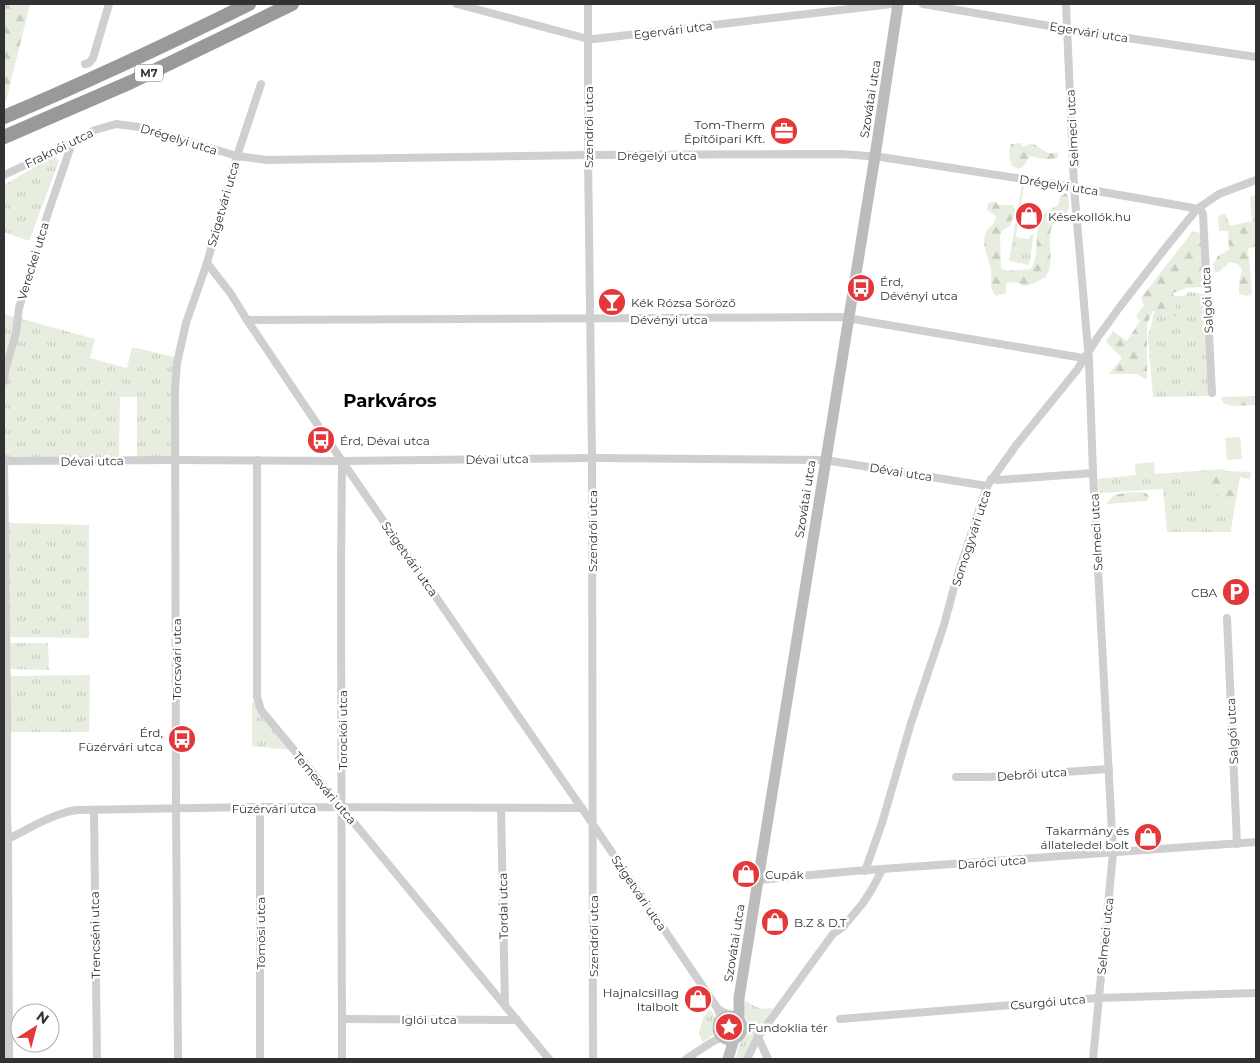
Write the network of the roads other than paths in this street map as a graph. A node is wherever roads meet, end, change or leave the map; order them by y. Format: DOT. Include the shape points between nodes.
graph roads {
  1 [pos="109,4"];
  2 [pos="249,4"];
  3 [pos="292,4"];
  4 [pos="457,4"];
  5 [pos="588,4"];
  6 [pos="892,4"];
  7 [pos="898,4"];
  8 [pos="923,4"];
  9 [pos="1066,4"];
  10 [pos="1067,29"];
  11 [pos="588,39"];
  12 [pos="1256,57"];
  13 [pos="85,64"];
  14 [pos="261,84"];
  15 [pos="4,117"];
  16 [pos="116,124"];
  17 [pos="4,137"];
  18 [pos="72,143"];
  19 [pos="588,155"];
  20 [pos="237,156"];
  21 [pos="875,156"];
  22 [pos="4,175"];
  23 [pos="1256,180"];
  24 [pos="1074,187"];
  25 [pos="1198,209"];
  26 [pos="206,263"];
  27 [pos="590,316"];
  28 [pos="848,318"];
  29 [pos="247,320"];
  30 [pos="1087,357"];
  31 [pos="4,381"];
  32 [pos="1212,393"];
  33 [pos="592,458"];
  34 [pos="176,460"];
  35 [pos="257,460"];
  36 [pos="826,460"];
  37 [pos="4,461"];
  38 [pos="342,461"];
  39 [pos="1093,474"];
  40 [pos="989,483"];
  41 [pos="1227,618"];
  42 [pos="1109,769"];
  43 [pos="956,777"];
  44 [pos="260,807"];
  45 [pos="176,808"];
  46 [pos="342,808"];
  47 [pos="501,808"];
  48 [pos="582,808"];
  49 [pos="94,810"];
  50 [pos="592,823"];
  51 [pos="6,840"];
  52 [pos="1256,842"];
  53 [pos="1237,844"];
  54 [pos="1113,853"];
  55 [pos="882,870"];
  56 [pos="865,871"];
  57 [pos="758,880"];
  58 [pos="1256,993"];
  59 [pos="1098,998"];
  60 [pos="505,1005"];
  61 [pos="727,1016"];
  62 [pos="342,1019"];
  63 [pos="840,1019"];
  64 [pos="517,1020"];
  65 [pos="758,1037"];
  66 [pos="722,1038"];
  67 [pos="9,1059"];
  68 [pos="97,1059"];
  69 [pos="178,1059"];
  70 [pos="260,1059"];
  71 [pos="342,1059"];
  72 [pos="549,1059"];
  73 [pos="594,1059"];
  74 [pos="686,1059"];
  75 [pos="728,1059"];
  76 [pos="747,1059"];
  77 [pos="768,1059"];
  78 [pos="1093,1059"];
  1 -- 13 [label="street" via="93,58"];
  2 -- 15 [label="highway, M7"];
  3 -- 17 [label="highway, M7" via="131,82"];
  4 -- 11 [label="street, Egervári utca"];
  5 -- 11 [label="street, Szendrői utca"];
  6 -- 11 [label="street, Egervári utca"];
  7 -- 21 [label="street, Szovátai utca"];
  8 -- 10 [label="street, Egervári utca"];
  9 -- 10 [label="street, Selmeci utca"];
  10 -- 12 [label="street, Egervári utca"];
  10 -- 24 [label="street, Selmeci utca"];
  11 -- 19 [label="street, Szendrői utca"];
  14 -- 20 [label="street, Szigetvári utca"];
  16 -- 18 [label="street, Fraknói utca" via="95,130"];
  16 -- 20 [label="street, Drégelyi utca" via="140,127"];
  18 -- 22 [label="street, Fraknói utca"];
  18 -- 31 [label="street, Vereckei utca" via="19,308"];
  19 -- 20 [label="street, Drégelyi utca" via="267,160"];
  19 -- 21 [label="street, Drégelyi utca"];
  19 -- 27 [label="street, Szendrői utca"];
  20 -- 26 [label="street, Szigetvári utca"];
  21 -- 24 [label="street, Drégelyi utca"];
  21 -- 28 [label="street, Szovátai utca"];
  23 -- 25 [label="street, Somogyvári utca" via="1218,194"];
  24 -- 25 [label="street, Drégelyi utca"];
  24 -- 30 [label="street, Selmeci utca"];
  25 -- 30 [label="street, Somogyvári utca" via="1119,308"];
  25 -- 32 [label="street, Salgói utca" via="1203,214"];
  26 -- 29 [label="street, Szigetvári utca"];
  26 -- 34 [label="street, Törcsvári utca" via="177,363"];
  27 -- 28 [label="street, Dévényi utca"];
  27 -- 29 [label="street, Dévényi utca"];
  27 -- 33 [label="street, Szendrői utca"];
  28 -- 30 [label="street, Dévényi utca"];
  28 -- 36 [label="street, Szovátai utca"];
  29 -- 38 [label="street, Szigetvári utca"];
  30 -- 39 [label="street, Selmeci utca"];
  30 -- 40 [label="street, Somogyvári utca"];
  33 -- 36 [label="street, Dévai utca"];
  33 -- 38 [label="street, Dévai utca"];
  33 -- 50 [label="street, Szendrői utca"];
  34 -- 35 [label="street, Dévai utca"];
  34 -- 37 [label="street, Dévai utca"];
  34 -- 45 [label="street, Törcsvári utca"];
  35 -- 38 [label="street, Dévai utca"];
  35 -- 46 [label="street, Temesvári utca" via="257,697 264,715"];
  36 -- 40 [label="street, Dévai utca"];
  36 -- 57 [label="street, Szovátai utca"];
  37 -- 51 [label="street"];
  38 -- 46 [label="street, Torockói utca"];
  38 -- 48 [label="street, Szigetvári utca"];
  39 -- 40 [label="street, Dévai utca"];
  39 -- 42 [label="street, Selmeci utca"];
  40 -- 56 [label="street, Somogyvári utca"];
  41 -- 53 [label="street, Salgói utca"];
  42 -- 43 [label="street, Debrői utca"];
  42 -- 54 [label="street, Selmeci utca"];
  44 -- 45 [label="street, Füzérvári utca"];
  44 -- 46 [label="street, Füzérvári utca"];
  44 -- 70 [label="street, Tömösi utca"];
  45 -- 49 [label="street, Füzérvári utca"];
  45 -- 69 [label="street, Törcsvári utca"];
  46 -- 47 [label="street, Füzérvári utca"];
  46 -- 60 [label="street, Temesvári utca"];
  46 -- 62 [label="street, Torockói utca"];
  47 -- 48 [label="street, Füzérvári utca"];
  47 -- 60 [label="street, Tordai utca"];
  48 -- 50 [label="street, Szigetvári utca"];
  49 -- 51 [label="street, Füzérvári utca" via="64,812"];
  49 -- 68 [label="street, Trencséni utca"];
  50 -- 61 [label="street, Szigetvári utca"];
  50 -- 73 [label="street, Szendrői utca"];
  51 -- 67 [label="street"];
  52 -- 53 [label="street, Daróci utca"];
  53 -- 54 [label="street, Daróci utca"];
  54 -- 55 [label="street, Daróci utca"];
  54 -- 59 [label="street, Selmeci utca"];
  55 -- 56 [label="street, Daróci utca"];
  55 -- 65 [label="street" via="863,903 833,934"];
  56 -- 57 [label="street, Daróci utca"];
  57 -- 61 [label="street, Szovátai utca" via="739,998"];
  58 -- 59 [label="street, Csurgói utca"];
  59 -- 63 [label="street, Csurgói utca"];
  59 -- 78 [label="street, Selmeci utca"];
  60 -- 64 [label="street, Temesvári utca"];
  61 -- 66 [label="street" via="717,1026"];
  61 -- 66 [label="street" via="741,1024 742,1029 739,1036"];
  62 -- 64 [label="street, Iglói utca"];
  62 -- 71 [label="street, Torockói utca"];
  64 -- 72 [label="street, Temesvári utca"];
  65 -- 76 [label="street"];
  65 -- 77 [label="street"];
  66 -- 74 [label="street"];
  66 -- 75 [label="street"];
}
